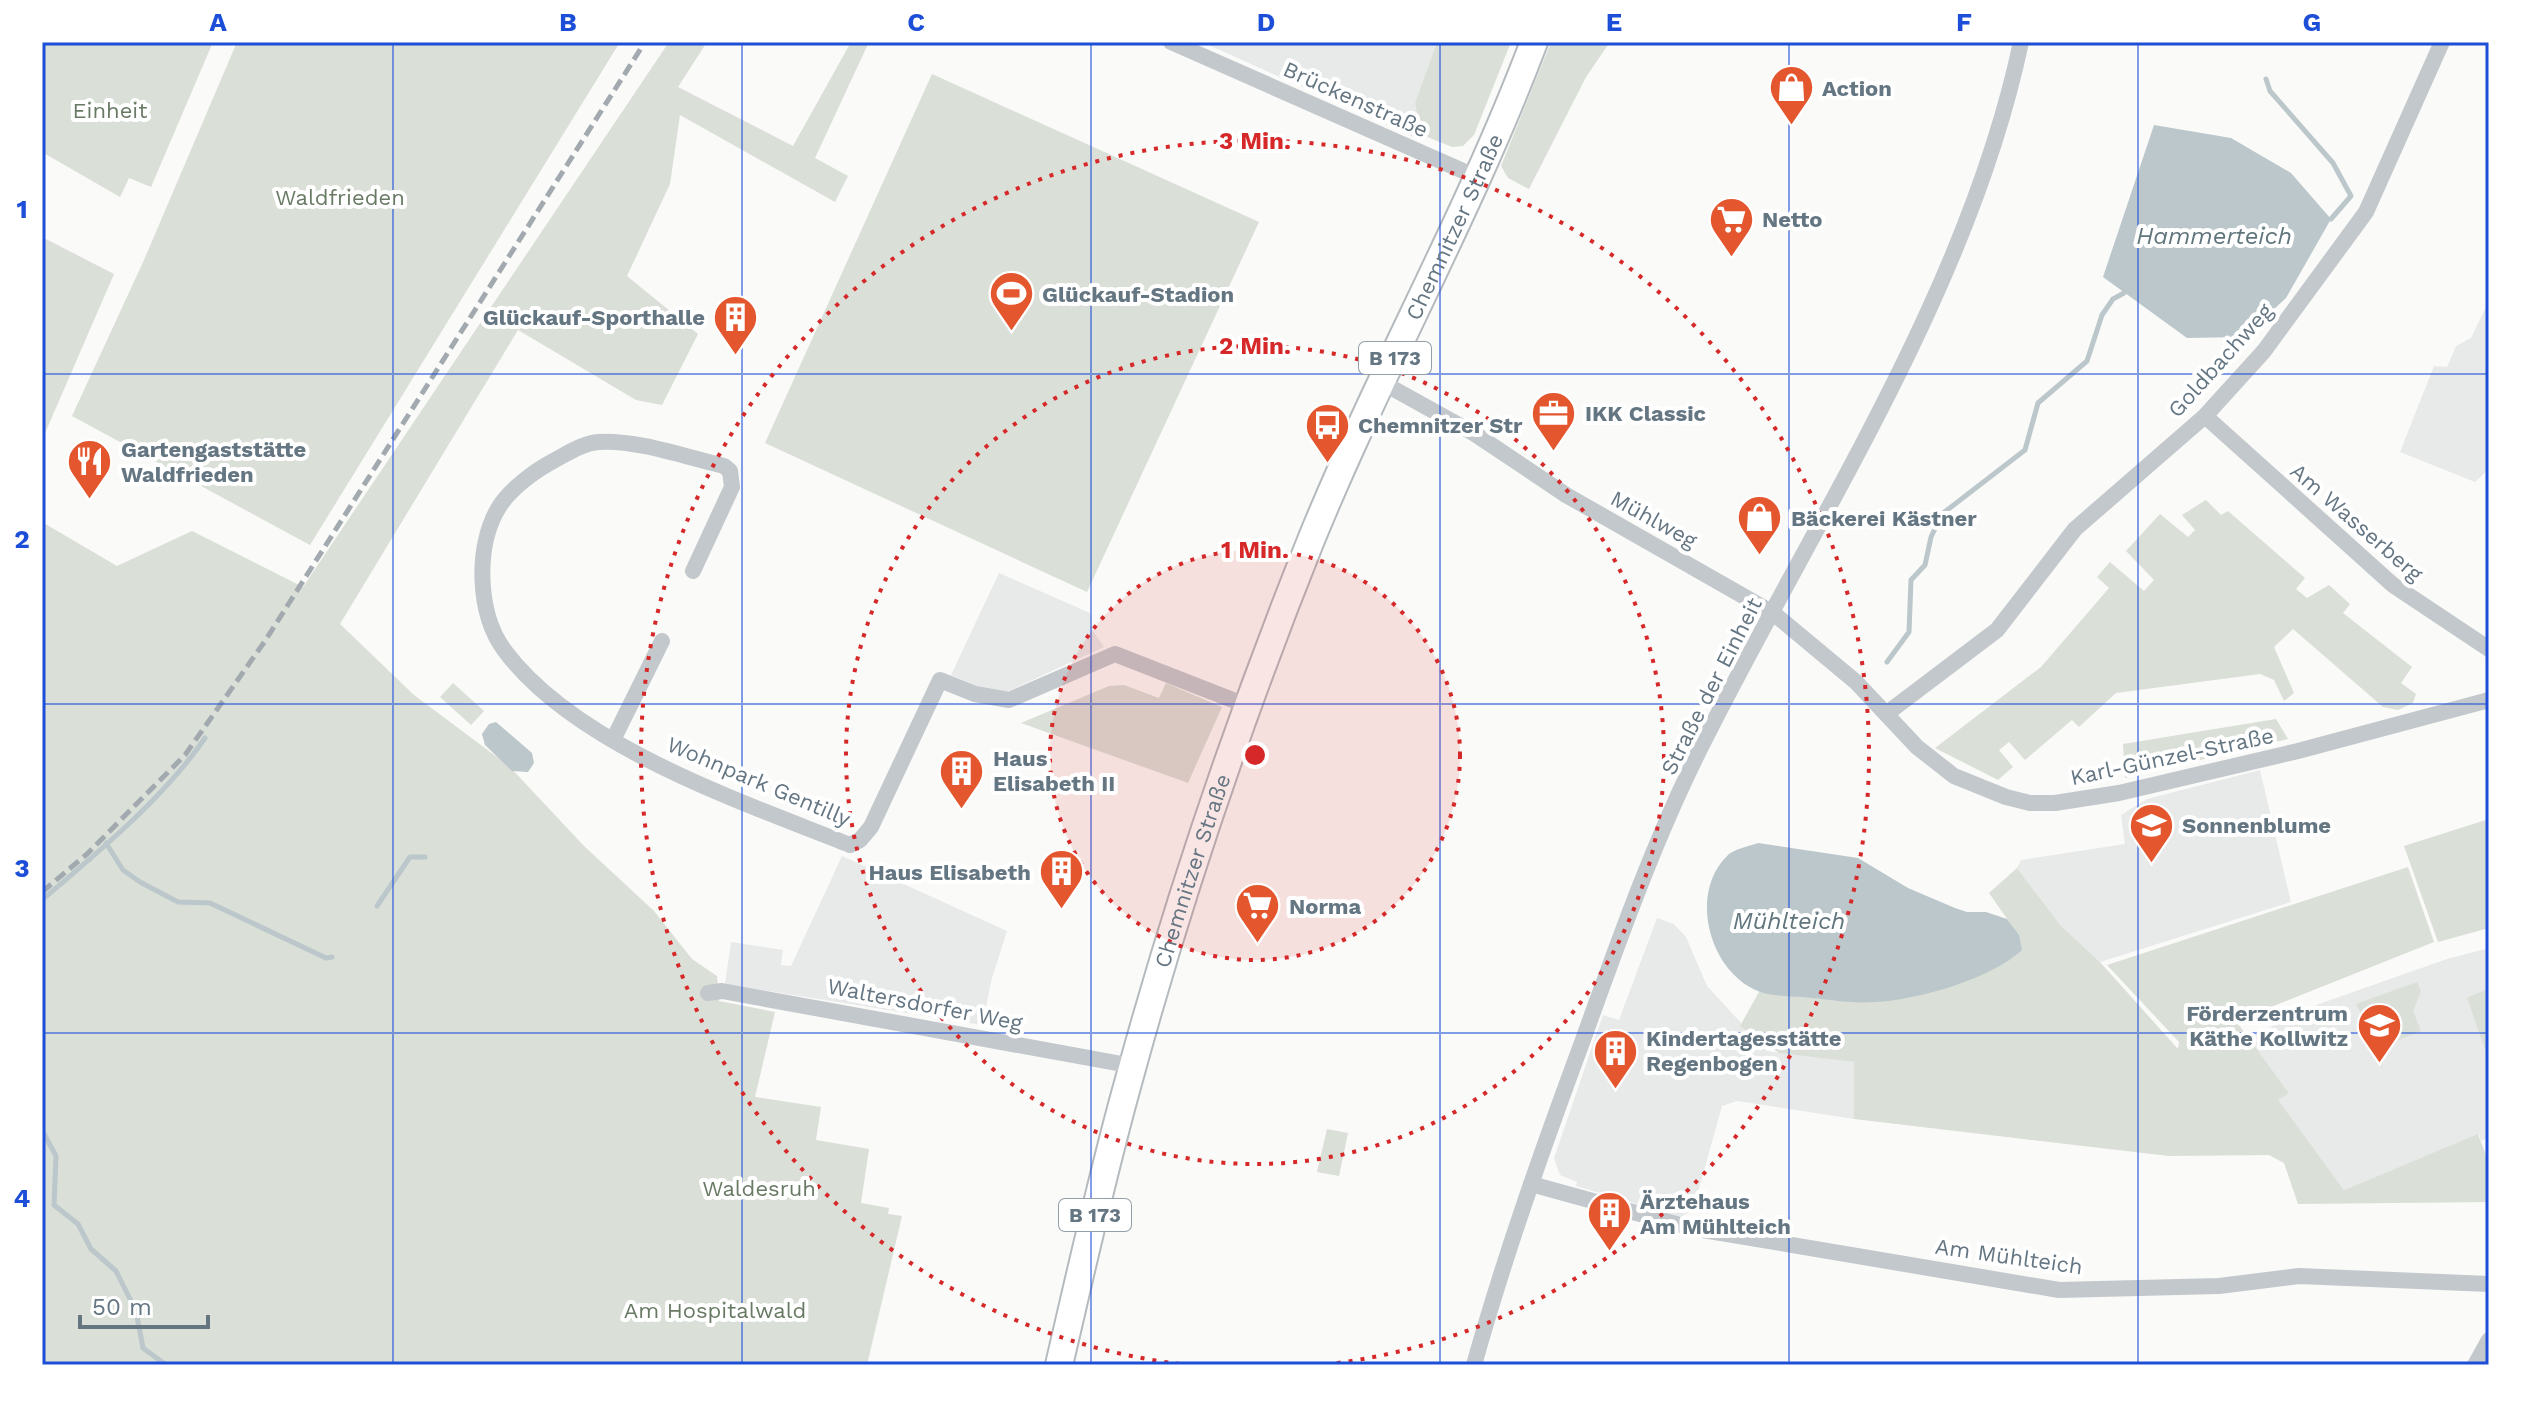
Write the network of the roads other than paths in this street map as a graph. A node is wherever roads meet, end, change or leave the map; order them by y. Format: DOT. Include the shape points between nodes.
graph roads {
  1 [pos="1171,42"];
  2 [pos="1534,42"];
  3 [pos="2021,42"];
  4 [pos="2442,42"];
  5 [pos="1479,178"];
  6 [pos="1383,383"];
  7 [pos="2205,416"];
  8 [pos="693,571"];
  9 [pos="1773,613"];
  10 [pos="662,641"];
  11 [pos="2489,649"];
  12 [pos="2489,700"];
  13 [pos="1248,706"];
  14 [pos="1886,714"];
  15 [pos="613,740"];
  16 [pos="708,993"];
  17 [pos="1133,1066"];
  18 [pos="1531,1184"];
  19 [pos="2489,1284"];
  20 [pos="2489,1340"];
  21 [pos="1059,1365"];
  22 [pos="1474,1365"];
  23 [pos="2475,1365"];
  1 -- 5 [label="street, Brückenstraße"];
  2 -- 5 [label="main road, Chemnitzer Straße / B 173"];
  3 -- 9 [label="street, Straße der Einheit" via="1988,157 1907,354"];
  4 -- 7 [label="street, Goldbachweg" via="2366,212 2264,351"];
  5 -- 6 [label="main road, Chemnitzer Straße / B 173"];
  6 -- 9 [label="street, Mühlweg"];
  6 -- 13 [label="main road, Chemnitzer Straße / B 173" via="1312,538"];
  7 -- 11 [label="street, Am Wasserberg" via="2393,585"];
  7 -- 14 [label="street, Goldbachweg" via="2075,529 1997,630"];
  8 -- 15 [label="street, Wohnpark Gentilly" via="732,487 724,466 598,442 546,465 514,490 496,515 483,559 491,625 504,650 570,712"];
  9 -- 14 [label="street, Mühlweg"];
  9 -- 18 [label="street, Straße der Einheit" via="1697,755 1629,914"];
  10 -- 15 [label="street"];
  12 -- 14 [label="street, Karl-Günzel-Straße" via="2298,751 2055,803 2006,797 1954,776"];
  13 -- 15 [label="street, Wohnpark Gentilly" via="1115,654 1009,700 940,680 871,827 850,845 690,781"];
  13 -- 17 [label="main road, Chemnitzer Straße / B 173"];
  16 -- 17 [label="street, Waltersdorfer Weg" via="835,1009"];
  17 -- 21 [label="main road, Chemnitzer Straße / B 173"];
  18 -- 19 [label="street, Am Mühlteich" via="1691,1228 2059,1290 2219,1286 2299,1276"];
  18 -- 22 [label="street, Straße der Einheit"];
  20 -- 23 [label="street"];
}
